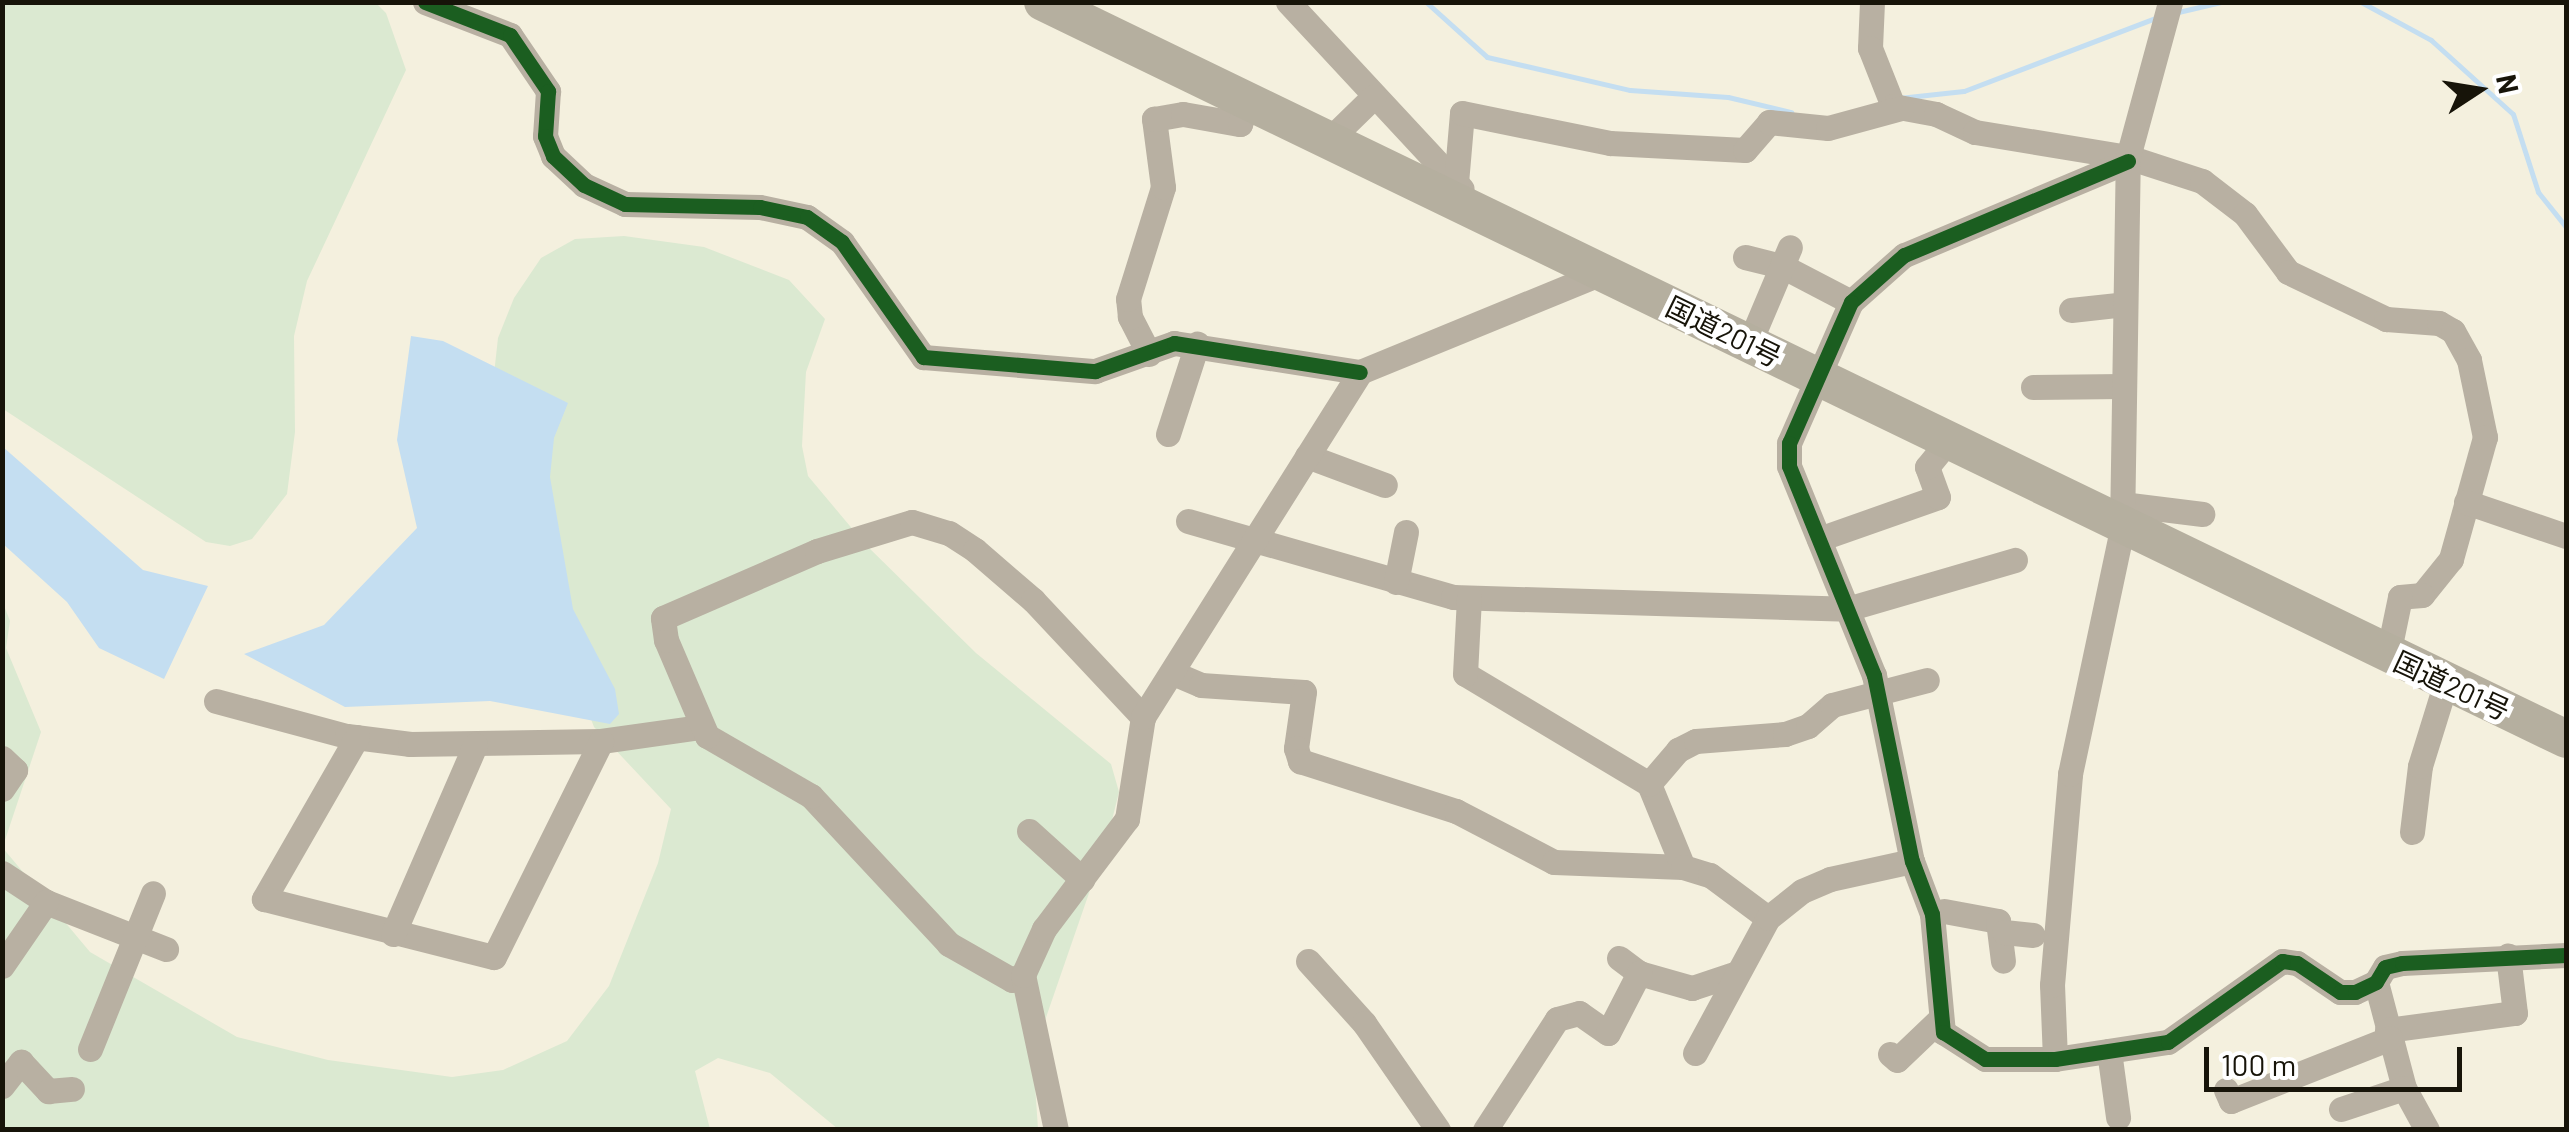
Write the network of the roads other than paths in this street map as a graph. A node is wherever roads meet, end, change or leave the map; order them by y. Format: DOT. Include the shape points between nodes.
graph roads {
  1 [pos="424,2"];
  2 [pos="1043,2"];
  3 [pos="1288,2"];
  4 [pos="1872,2"];
  5 [pos="2167,14"];
  6 [pos="1374,97"];
  7 [pos="1248,102"];
  8 [pos="1893,103"];
  9 [pos="1328,140"];
  10 [pos="2128,159"];
  11 [pos="1456,183"];
  12 [pos="1494,220"];
  13 [pos="1745,257"];
  14 [pos="1786,257"];
  15 [pos="1604,272"];
  16 [pos="1850,302"];
  17 [pos="2124,304"];
  18 [pos="2071,310"];
  19 [pos="1197,344"];
  20 [pos="1749,344"];
  21 [pos="1149,354"];
  22 [pos="1360,372"];
  23 [pos="1821,379"];
  24 [pos="2123,386"];
  25 [pos="2034,388"];
  26 [pos="1168,434"];
  27 [pos="1947,442"];
  28 [pos="1307,456"];
  29 [pos="1386,485"];
  30 [pos="2466,502"];
  31 [pos="2202,514"];
  32 [pos="2122,517"];
  33 [pos="1188,521"];
  34 [pos="1406,532"];
  35 [pos="2566,536"];
  36 [pos="1819,539"];
  37 [pos="1252,544"];
  38 [pos="2015,560"];
  39 [pos="1396,582"];
  40 [pos="1469,598"];
  41 [pos="1847,609"];
  42 [pos="2388,654"];
  43 [pos="1173,673"];
  44 [pos="1927,680"];
  45 [pos="2446,682"];
  46 [pos="1878,693"];
  47 [pos="216,701"];
  48 [pos="1143,716"];
  49 [pos="701,727"];
  50 [pos="358,737"];
  51 [pos="2566,740"];
  52 [pos="601,741"];
  53 [pos="476,744"];
  54 [pos="2,758"];
  55 [pos="1649,784"];
  56 [pos="2,789"];
  57 [pos="1028,831"];
  58 [pos="2412,832"];
  59 [pos="1912,861"];
  60 [pos="1683,866"];
  61 [pos="2,873"];
  62 [pos="1082,879"];
  63 [pos="1922,887"];
  64 [pos="153,893"];
  65 [pos="46,902"];
  66 [pos="1944,911"];
  67 [pos="1768,918"];
  68 [pos="2004,932"];
  69 [pos="392,934"];
  70 [pos="2033,935"];
  71 [pos="136,937"];
  72 [pos="1934,943"];
  73 [pos="166,949"];
  74 [pos="2508,955"];
  75 [pos="2566,955"];
  76 [pos="2003,960"];
  77 [pos="1308,961"];
  78 [pos="2,966"];
  79 [pos="1734,974"];
  80 [pos="1023,975"];
  81 [pos="2376,982"];
  82 [pos="1940,1019"];
  83 [pos="2388,1034"];
  84 [pos="90,1048"];
  85 [pos="2109,1051"];
  86 [pos="1696,1053"];
  87 [pos="1890,1054"];
  88 [pos="2054,1059"];
  89 [pos="2,1086"];
  90 [pos="2404,1088"];
  91 [pos="72,1089"];
  92 [pos="2232,1102"];
  93 [pos="2341,1109"];
  94 [pos="2118,1118"];
  95 [pos="1056,1130"];
  96 [pos="1438,1130"];
  97 [pos="1485,1130"];
  98 [pos="2427,1130"];
  1 -- 21 [label="street" via="510,35 548,91 545,136 553,156 584,185 625,204 760,208 807,217 842,242 923,358 1095,372"];
  2 -- 7 [label="highway, 国道201号"];
  3 -- 6 [label="street"];
  4 -- 8 [label="street" via="1870,48"];
  5 -- 10 [label="street"];
  6 -- 9 [label="street"];
  6 -- 11 [label="street"];
  7 -- 9 [label="highway, 国道201号"];
  7 -- 21 [label="street" via="1240,124 1183,114 1154,119 1162,186 1128,299"];
  8 -- 10 [label="street" via="1976,132"];
  8 -- 11 [label="street" via="1828,128 1769,122 1745,150 1610,143 1462,113"];
  9 -- 12 [label="highway, 国道201号"];
  10 -- 16 [label="street" via="1904,255"];
  10 -- 17 [label="street"];
  10 -- 30 [label="street" via="2224,194 2288,272 2386,319 2440,323 2453,331 2469,360 2486,424"];
  11 -- 12 [label="street"];
  12 -- 15 [label="highway, 国道201号"];
  13 -- 14 [label="street"];
  14 -- 16 [label="street"];
  14 -- 20 [label="street"];
  15 -- 20 [label="highway, 国道201号"];
  15 -- 22 [label="street"];
  16 -- 23 [label="street"];
  17 -- 18 [label="street"];
  17 -- 24 [label="street"];
  19 -- 21 [label="street" via="1174,342"];
  19 -- 22 [label="street"];
  19 -- 26 [label="street"];
  20 -- 23 [label="highway, 国道201号"];
  22 -- 28 [label="street"];
  23 -- 27 [label="highway, 国道201号"];
  23 -- 36 [label="street" via="1788,443 1789,466"];
  24 -- 25 [label="street"];
  24 -- 32 [label="street"];
  27 -- 32 [label="highway, 国道201号"];
  27 -- 36 [label="street" via="1927,467 1938,497"];
  28 -- 29 [label="street"];
  28 -- 37 [label="street"];
  30 -- 35 [label="street"];
  30 -- 42 [label="street" via="2438,582 2422,595 2400,597"];
  31 -- 32 [label="street"];
  32 -- 42 [label="highway, 国道201号"];
  32 -- 88 [label="street" via="2070,774 2052,985"];
  33 -- 37 [label="street"];
  34 -- 39 [label="street"];
  36 -- 41 [label="street"];
  37 -- 39 [label="street"];
  37 -- 43 [label="street"];
  38 -- 41 [label="street"];
  39 -- 40 [label="street"];
  40 -- 41 [label="street"];
  40 -- 55 [label="street" via="1464,665 1472,681"];
  41 -- 46 [label="street"];
  42 -- 45 [label="highway, 国道201号"];
  43 -- 48 [label="street"];
  43 -- 60 [label="street" via="1202,684 1304,692 1300,761 1456,812 1554,862"];
  44 -- 46 [label="street"];
  45 -- 51 [label="highway, 国道201号"];
  45 -- 58 [label="street" via="2420,766"];
  46 -- 55 [label="street" via="1832,705 1808,726 1785,734 1696,741 1678,750"];
  46 -- 59 [label="street"];
  47 -- 50 [label="street"];
  48 -- 49 [label="street" via="1033,600 975,550 949,532 912,522 817,551 664,618"];
  48 -- 62 [label="street" via="1126,820"];
  49 -- 52 [label="street"];
  49 -- 80 [label="street" via="811,796 949,944 1012,980"];
  50 -- 53 [label="street"];
  50 -- 69 [label="street" via="264,899"];
  52 -- 53 [label="street"];
  52 -- 69 [label="street" via="494,957"];
  53 -- 69 [label="street"];
  54 -- 56 [label="street" via="16,770"];
  55 -- 60 [label="street"];
  57 -- 62 [label="street"];
  59 -- 63 [label="street"];
  59 -- 67 [label="street" via="1830,879"];
  60 -- 67 [label="street" via="1710,875"];
  61 -- 65 [label="street"];
  62 -- 80 [label="street" via="1044,929"];
  63 -- 66 [label="street" via="1936,889"];
  63 -- 72 [label="street"];
  64 -- 71 [label="street"];
  65 -- 71 [label="street"];
  65 -- 78 [label="street"];
  66 -- 68 [label="street" via="1998,921"];
  66 -- 72 [label="street" via="1947,934"];
  67 -- 79 [label="street"];
  68 -- 70 [label="street"];
  68 -- 76 [label="street"];
  71 -- 73 [label="street"];
  71 -- 84 [label="street"];
  72 -- 82 [label="street"];
  74 -- 75 [label="street"];
  74 -- 81 [label="street" via="2402,963 2385,968"];
  74 -- 83 [label="street" via="2515,1013"];
  77 -- 96 [label="street" via="1364,1023"];
  79 -- 86 [label="street"];
  79 -- 97 [label="street" via="1692,988 1629,966 1608,1032 1579,1013 1557,1019"];
  80 -- 95 [label="street"];
  81 -- 83 [label="street"];
  81 -- 85 [label="street" via="2340,992 2297,962 2282,961 2168,1042"];
  82 -- 87 [label="street" via="1898,1060"];
  82 -- 88 [label="street" via="1943,1032 1962,1049 1985,1059"];
  83 -- 90 [label="street"];
  83 -- 92 [label="street"];
  85 -- 88 [label="street"];
  85 -- 94 [label="street"];
  89 -- 91 [label="street" via="21,1062 48,1091"];
  90 -- 93 [label="street"];
  90 -- 98 [label="street"];
}
